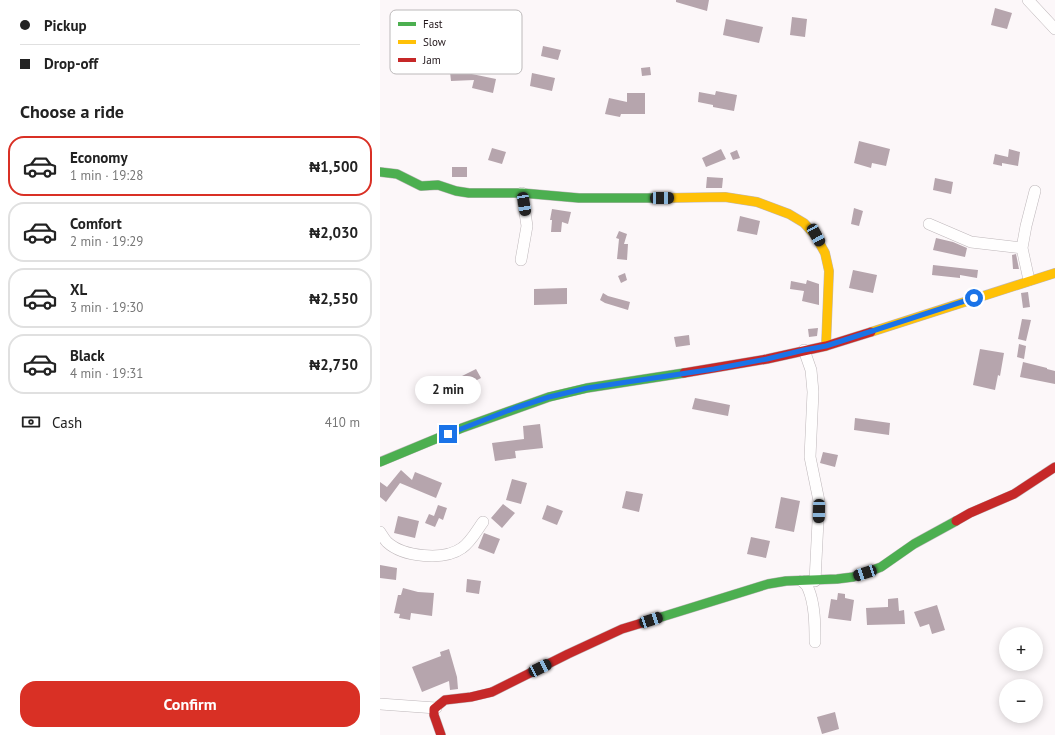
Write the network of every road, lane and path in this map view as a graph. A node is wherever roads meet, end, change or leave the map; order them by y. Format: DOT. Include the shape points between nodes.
graph roads {
  1 [pos="1028,0"];
  2 [pos="1055,29"];
  3 [pos="380,172"];
  4 [pos="1035,191"];
  5 [pos="522,193"];
  6 [pos="929,224"];
  7 [pos="1022,248"];
  8 [pos="521,260"];
  9 [pos="1055,273"];
  10 [pos="1029,280"];
  11 [pos="826,346"];
  12 [pos="804,350"];
  13 [pos="380,462"];
  14 [pos="1055,467"];
  15 [pos="483,522"];
  16 [pos="380,532"];
  17 [pos="802,581"];
  18 [pos="815,581"];
  19 [pos="814,642"];
  20 [pos="380,704"];
  21 [pos="436,708"];
  22 [pos="441,735"];
  1 -- 2 [label="street"];
  3 -- 5 [label="street" via="397,174 421,186 438,185 469,193"];
  4 -- 7 [label="street"];
  5 -- 8 [label="street" via="527,226"];
  5 -- 11 [label="street" via="579,198 725,197 757,202 789,214 804,223 816,235 825,253 829,271"];
  6 -- 7 [label="street" via="971,242"];
  7 -- 10 [label="street"];
  9 -- 10 [label="street"];
  10 -- 11 [label="street"];
  11 -- 12 [label="street"];
  12 -- 13 [label="street" via="714,369 587,388 549,397 462,428"];
  12 -- 18 [label="street" via="811,370 813,392 810,457 819,501"];
  14 -- 18 [label="street" via="1014,494 970,513 914,544 881,567 853,577"];
  15 -- 16 [label="street" via="464,547 454,554 442,556 420,555 396,549 386,542"];
  17 -- 18 [label="street"];
  17 -- 19 [label="street" via="808,586 812,605"];
  17 -- 21 [label="street" via="768,584 622,629 492,692 445,700"];
  20 -- 21 [label="street"];
  21 -- 22 [label="street" via="434,715"];
}
